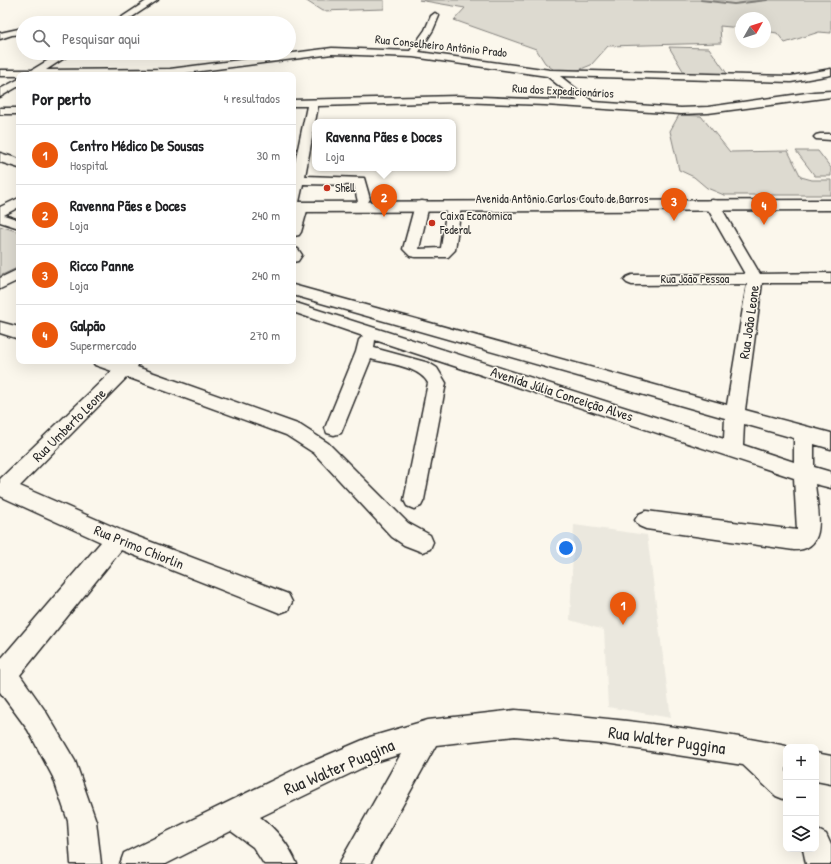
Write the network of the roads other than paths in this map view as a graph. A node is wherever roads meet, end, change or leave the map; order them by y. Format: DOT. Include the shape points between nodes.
graph roads {
  1 [pos="154,0"];
  2 [pos="128,16"];
  3 [pos="435,16"];
  4 [pos="0,30"];
  5 [pos="11,32"];
  6 [pos="16,32"];
  7 [pos="0,36"];
  8 [pos="412,54"];
  9 [pos="296,57"];
  10 [pos="55,60"];
  11 [pos="281,60"];
  12 [pos="35,72"];
  13 [pos="170,72"];
  14 [pos="831,72"];
  15 [pos="0,73"];
  16 [pos="550,73"];
  17 [pos="16,74"];
  18 [pos="16,84"];
  19 [pos="0,94"];
  20 [pos="831,94"];
  21 [pos="313,102"];
  22 [pos="296,103"];
  23 [pos="590,105"];
  24 [pos="0,111"];
  25 [pos="16,111"];
  26 [pos="0,145"];
  27 [pos="304,147"];
  28 [pos="16,151"];
  29 [pos="0,157"];
  30 [pos="16,163"];
  31 [pos="297,180"];
  32 [pos="296,192"];
  33 [pos="831,198"];
  34 [pos="363,199"];
  35 [pos="296,203"];
  36 [pos="296,203"];
  37 [pos="712,204"];
  38 [pos="831,205"];
  39 [pos="422,206"];
  40 [pos="454,206"];
  41 [pos="16,276"];
  42 [pos="831,278"];
  43 [pos="755,279"];
  44 [pos="632,280"];
  45 [pos="0,284"];
  46 [pos="296,291"];
  47 [pos="296,308"];
  48 [pos="0,327"];
  49 [pos="366,331"];
  50 [pos="16,332"];
  51 [pos="365,352"];
  52 [pos="129,365"];
  53 [pos="735,415"];
  54 [pos="334,428"];
  55 [pos="804,433"];
  56 [pos="831,441"];
  57 [pos="733,450"];
  58 [pos="804,473"];
  59 [pos="831,480"];
  60 [pos="2,488"];
  61 [pos="414,500"];
  62 [pos="646,520"];
  63 [pos="118,539"];
  64 [pos="422,542"];
  65 [pos="280,602"];
  66 [pos="2,677"];
  67 [pos="428,733"];
  68 [pos="749,752"];
  69 [pos="783,759"];
  70 [pos="819,767"];
  71 [pos="831,770"];
  72 [pos="783,783"];
  73 [pos="233,815"];
  74 [pos="818,852"];
  75 [pos="86,864"];
  76 [pos="135,864"];
  77 [pos="282,864"];
  78 [pos="354,864"];
  79 [pos="821,864"];
  1 -- 2 [label="street"];
  3 -- 8 [label="street" via="429,30"];
  4 -- 5 [label="street"];
  5 -- 6 [label="street"];
  5 -- 7 [label="street"];
  8 -- 9 [label="street, Rua Conselheiro Antônio Prado" via="332,51"];
  8 -- 16 [label="street, Rua Conselheiro Antônio Prado"];
  10 -- 12 [label="street"];
  11 -- 13 [label="street, Rua Conselheiro Antônio Prado"];
  14 -- 16 [label="street, Rua Conselheiro Antônio Prado" via="791,79"];
  15 -- 17 [label="street, Rua Conselheiro Antônio Prado"];
  16 -- 23 [label="street"];
  18 -- 19 [label="street"];
  20 -- 23 [label="street, Rua dos Expedicionários" via="708,110 680,111"];
  21 -- 22 [label="street, Rua dos Expedicionários"];
  21 -- 23 [label="street, Rua dos Expedicionários" via="458,99"];
  21 -- 27 [label="street"];
  24 -- 25 [label="street"];
  26 -- 28 [label="main road"];
  27 -- 31 [label="street"];
  29 -- 30 [label="main road"];
  31 -- 32 [label="street"];
  31 -- 34 [label="street" via="360,181"];
  33 -- 34 [label="main road, Avenida Antônio Carlos Couto de Barros"];
  34 -- 35 [label="main road, Avenida Antônio Carlos Couto de Barros"];
  36 -- 39 [label="main road, Avenida Antônio Carlos Couto de Barros"];
  37 -- 38 [label="main road, Avenida Antônio Carlos Couto de Barros"];
  37 -- 40 [label="main road, Avenida Antônio Carlos Couto de Barros"];
  37 -- 43 [label="street, Rua João Leone"];
  39 -- 40 [label="main road, Avenida Antônio Carlos Couto de Barros"];
  39 -- 40 [label="street" via="410,249 415,253 444,254 448,250"];
  41 -- 45 [label="street"];
  42 -- 43 [label="street, Rua João Pessoa"];
  43 -- 44 [label="street, Rua João Pessoa"];
  43 -- 53 [label="street, Rua João Leone"];
  46 -- 53 [label="street, Avenida Júlia Conceição Alves"];
  47 -- 49 [label="street, Avenida Júlia Conceição Alves"];
  48 -- 50 [label="street"];
  49 -- 51 [label="street"];
  49 -- 57 [label="street, Avenida Júlia Conceição Alves"];
  51 -- 54 [label="street"];
  51 -- 61 [label="street" via="422,366 431,372 437,383"];
  52 -- 60 [label="street, Rua Umberto Leone"];
  52 -- 64 [label="street" via="305,437 321,448 400,530"];
  53 -- 55 [label="street, Avenida Júlia Conceição Alves"];
  53 -- 57 [label="street, Rua João Leone"];
  55 -- 56 [label="street, Avenida Júlia Conceição Alves"];
  55 -- 58 [label="street"];
  57 -- 58 [label="street, Avenida Júlia Conceição Alves"];
  58 -- 59 [label="street, Avenida Júlia Conceição Alves"];
  58 -- 62 [label="street" via="808,533 803,540"];
  60 -- 63 [label="street, Rua Primo Chiorlin"];
  63 -- 65 [label="street, Rua Primo Chiorlin"];
  63 -- 66 [label="street"];
  66 -- 75 [label="street" via="37,721 65,771 82,821"];
  67 -- 68 [label="street, Rua Walter Puggina" via="515,723 604,731"];
  67 -- 73 [label="street, Rua Walter Puggina" via="370,750"];
  67 -- 78 [label="street"];
  68 -- 69 [label="street, Rua Walter Puggina"];
  68 -- 72 [label="street"];
  70 -- 71 [label="street"];
  73 -- 76 [label="street, Rua Walter Puggina"];
  73 -- 77 [label="street" via="263,837"];
  74 -- 79 [label="street"];
}
